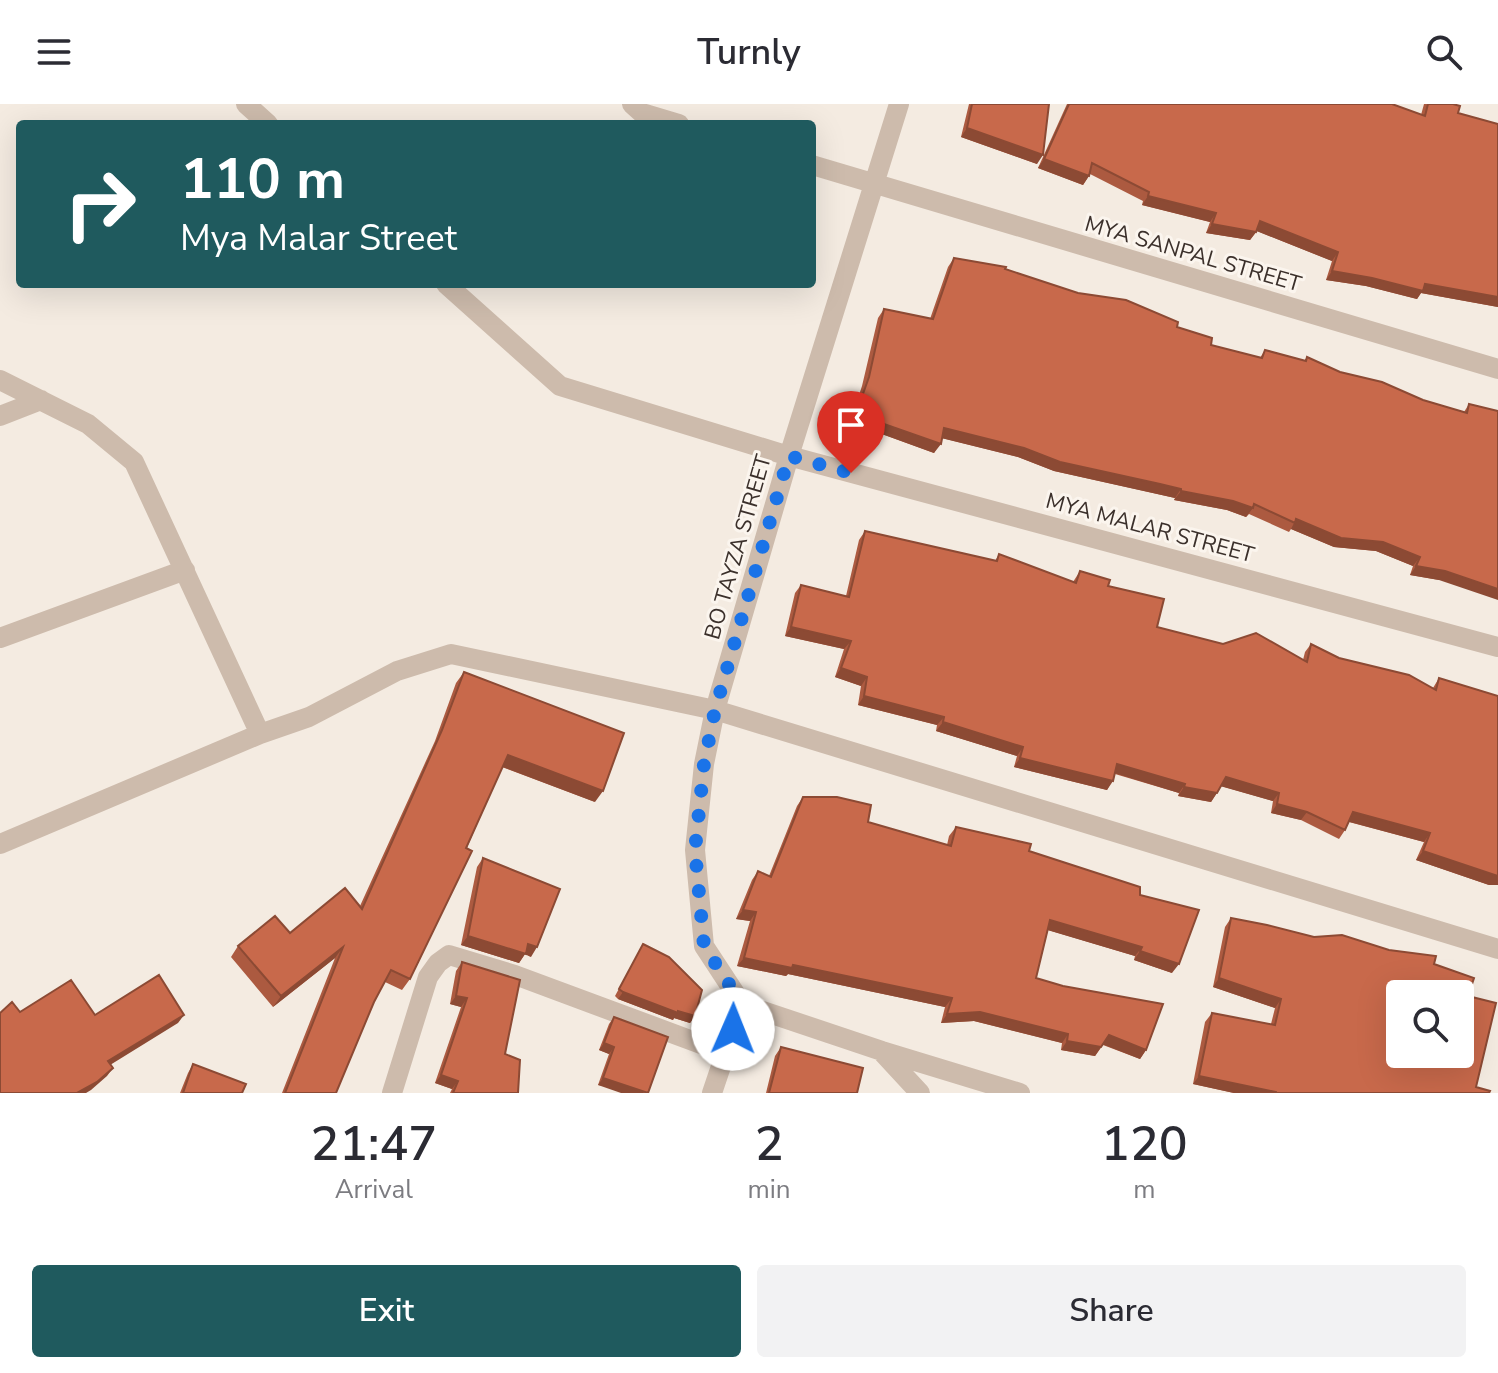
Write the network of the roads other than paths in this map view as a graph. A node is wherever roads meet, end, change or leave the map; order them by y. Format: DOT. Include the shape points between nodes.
graph roads {
  1 [pos="246,104"];
  2 [pos="632,104"];
  3 [pos="899,104"];
  4 [pos="264,120"];
  5 [pos="666,120"];
  6 [pos="816,166"];
  7 [pos="874,185"];
  8 [pos="450,288"];
  9 [pos="1498,369"];
  10 [pos="0,380"];
  11 [pos="41,400"];
  12 [pos="0,416"];
  13 [pos="789,456"];
  14 [pos="185,570"];
  15 [pos="0,638"];
  16 [pos="1498,647"];
  17 [pos="715,710"];
  18 [pos="260,734"];
  19 [pos="0,844"];
  20 [pos="1498,949"];
  21 [pos="742,1004"];
  22 [pos="882,1051"];
  23 [pos="725,1053"];
  24 [pos="392,1093"];
  25 [pos="712,1093"];
  26 [pos="920,1093"];
  27 [pos="1020,1093"];
  1 -- 4 [label="street"];
  2 -- 5 [label="street"];
  3 -- 7 [label="street, BO TAYZA STREET"];
  6 -- 7 [label="street, MYA SANPAL STREET"];
  7 -- 9 [label="street, MYA SANPAL STREET"];
  7 -- 13 [label="street, BO TAYZA STREET"];
  8 -- 13 [label="street, MYA MALAR STREET" via="560,386"];
  10 -- 11 [label="street"];
  11 -- 12 [label="street"];
  11 -- 14 [label="street" via="88,424 134,462"];
  13 -- 16 [label="street, MYA MALAR STREET"];
  13 -- 17 [label="street, BO TAYZA STREET"];
  14 -- 15 [label="street"];
  14 -- 18 [label="street"];
  17 -- 18 [label="street" via="451,654 397,671 309,717"];
  17 -- 20 [label="street"];
  17 -- 21 [label="street, BO TAYZA STREET" via="704,764 696,864 704,946"];
  18 -- 19 [label="street"];
  21 -- 22 [label="street"];
  21 -- 23 [label="street"];
  22 -- 26 [label="street"];
  22 -- 27 [label="street"];
  23 -- 24 [label="street" via="449,955 428,977"];
  23 -- 25 [label="street"];
}
